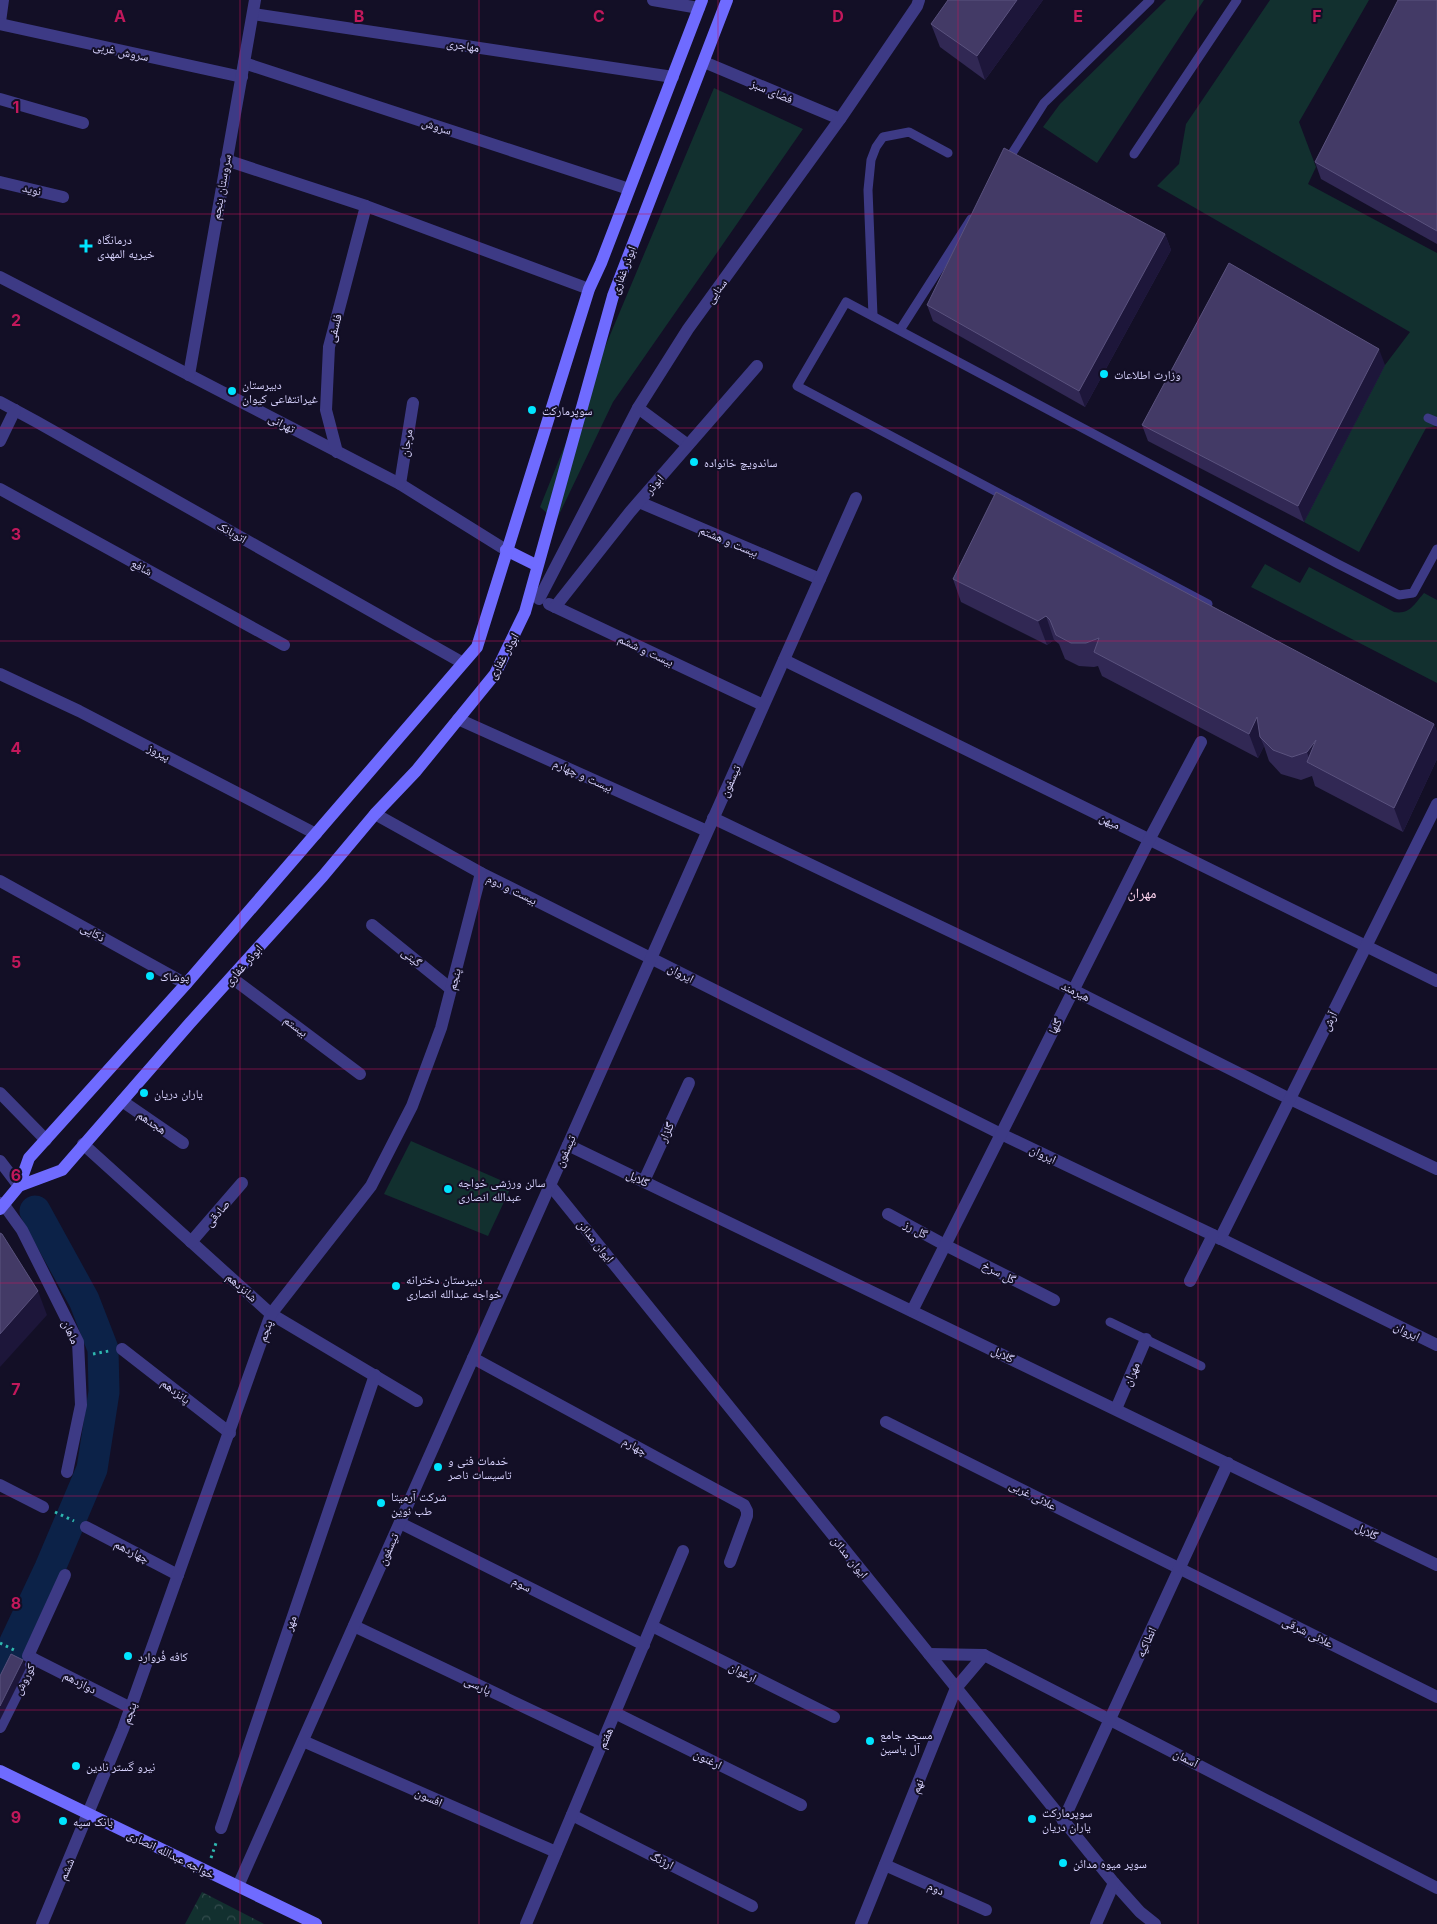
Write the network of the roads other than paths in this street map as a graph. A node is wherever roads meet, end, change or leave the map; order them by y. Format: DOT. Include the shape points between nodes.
graph roads {
  1 [pos="3,0"];
  2 [pos="255,0"];
  3 [pos="653,0"];
  4 [pos="727,0"];
  5 [pos="920,0"];
  6 [pos="1150,0"];
  7 [pos="1237,0"];
  8 [pos="700,4"];
  9 [pos="253,14"];
  10 [pos="0,23"];
  11 [pos="704,62"];
  12 [pos="244,63"];
  13 [pos="242,77"];
  14 [pos="673,77"];
  15 [pos="0,99"];
  16 [pos="840,119"];
  17 [pos="84,123"];
  18 [pos="948,152"];
  19 [pos="1134,154"];
  20 [pos="226,160"];
  21 [pos="1001,170"];
  22 [pos="0,182"];
  23 [pos="629,189"];
  24 [pos="63,197"];
  25 [pos="366,206"];
  26 [pos="974,212"];
  27 [pos="0,277"];
  28 [pos="589,289"];
  29 [pos="873,316"];
  30 [pos="900,330"];
  31 [pos="757,366"];
  32 [pos="189,375"];
  33 [pos="0,402"];
  34 [pos="413,402"];
  35 [pos="638,408"];
  36 [pos="15,410"];
  37 [pos="0,441"];
  38 [pos="688,445"];
  39 [pos="337,452"];
  40 [pos="400,484"];
  41 [pos="0,489"];
  42 [pos="856,498"];
  43 [pos="638,502"];
  44 [pos="1437,549"];
  45 [pos="506,550"];
  46 [pos="536,565"];
  47 [pos="820,580"];
  48 [pos="534,597"];
  49 [pos="555,607"];
  50 [pos="1216,608"];
  51 [pos="284,645"];
  52 [pos="784,660"];
  53 [pos="463,663"];
  54 [pos="0,674"];
  55 [pos="763,705"];
  56 [pos="458,719"];
  57 [pos="1201,742"];
  58 [pos="1437,804"];
  59 [pos="375,814"];
  60 [pos="713,818"];
  61 [pos="707,832"];
  62 [pos="316,834"];
  63 [pos="1149,840"];
  64 [pos="481,873"];
  65 [pos="0,881"];
  66 [pos="372,926"];
  67 [pos="1366,946"];
  68 [pos="651,958"];
  69 [pos="232,978"];
  70 [pos="1437,981"];
  71 [pos="186,984"];
  72 [pos="451,989"];
  73 [pos="1073,990"];
  74 [pos="360,1074"];
  75 [pos="689,1083"];
  76 [pos="0,1093"];
  77 [pos="1290,1099"];
  78 [pos="122,1101"];
  79 [pos="1001,1134"];
  80 [pos="46,1140"];
  81 [pos="183,1143"];
  82 [pos="84,1144"];
  83 [pos="568,1145"];
  84 [pos="0,1161"];
  85 [pos="1437,1170"];
  86 [pos="644,1181"];
  87 [pos="242,1183"];
  88 [pos="550,1185"];
  89 [pos="19,1186"];
  90 [pos="1,1206"];
  91 [pos="888,1214"];
  92 [pos="1217,1237"];
  93 [pos="191,1242"];
  94 [pos="945,1245"];
  95 [pos="1190,1281"];
  96 [pos="1054,1300"];
  97 [pos="912,1311"];
  98 [pos="271,1314"];
  99 [pos="1110,1322"];
  100 [pos="1146,1339"];
  101 [pos="1437,1345"];
  102 [pos="122,1349"];
  103 [pos="473,1358"];
  104 [pos="1201,1366"];
  105 [pos="375,1375"];
  106 [pos="417,1401"];
  107 [pos="1116,1409"];
  108 [pos="886,1422"];
  109 [pos="230,1433"];
  110 [pos="1228,1463"];
  111 [pos="67,1472"];
  112 [pos="0,1485"];
  113 [pos="43,1507"];
  114 [pos="400,1523"];
  115 [pos="86,1527"];
  116 [pos="684,1551"];
  117 [pos="1436,1561"];
  118 [pos="730,1562"];
  119 [pos="1179,1568"];
  120 [pos="66,1574"];
  121 [pos="178,1575"];
  122 [pos="354,1626"];
  123 [pos="652,1626"];
  124 [pos="644,1646"];
  125 [pos="929,1654"];
  126 [pos="984,1655"];
  127 [pos="31,1658"];
  128 [pos="956,1688"];
  129 [pos="1437,1696"];
  130 [pos="131,1708"];
  131 [pos="616,1712"];
  132 [pos="834,1717"];
  133 [pos="1110,1719"];
  134 [pos="0,1726"];
  135 [pos="303,1741"];
  136 [pos="602,1744"];
  137 [pos="0,1771"];
  138 [pos="801,1804"];
  139 [pos="89,1814"];
  140 [pos="572,1815"];
  141 [pos="1064,1821"];
  142 [pos="221,1828"];
  143 [pos="556,1852"];
  144 [pos="885,1866"];
  145 [pos="1114,1883"];
  146 [pos="238,1886"];
  147 [pos="1437,1888"];
  148 [pos="752,1906"];
  149 [pos="986,1910"];
  150 [pos="42,1924"];
  151 [pos="316,1924"];
  152 [pos="526,1924"];
  153 [pos="861,1924"];
  154 [pos="1096,1924"];
  155 [pos="1155,1924"];
  1 -- 10 [label="street"];
  2 -- 9 [label="street, سروستان پنجم"];
  3 -- 8 [label="street"];
  4 -- 11 [label="main road, ابوذر غفاری"];
  5 -- 16 [label="street, سنایی"];
  6 -- 21 [label="lane" via="1044,103"];
  7 -- 19 [label="lane"];
  8 -- 14 [label="main road, ابوذر غفاری"];
  9 -- 12 [label="street, سروستان پنجم"];
  9 -- 14 [label="street, مهاجری"];
  10 -- 13 [label="street, سروش غربی"];
  11 -- 16 [label="street, فضای سبز"];
  11 -- 46 [label="main road, ابوذر غفاری" via="613,296"];
  12 -- 13 [label="street, سروستان پنجم"];
  12 -- 23 [label="street, سروش"];
  13 -- 20 [label="street, سروستان پنجم"];
  14 -- 23 [label="main road, ابوذر غفاری"];
  15 -- 17 [label="street"];
  16 -- 35 [label="street, سنایی" via="688,329"];
  18 -- 29 [label="lane" via="909,132 883,137 876,147 871,160 868,190"];
  20 -- 25 [label="street"];
  20 -- 32 [label="street, سروستان پنجم"];
  22 -- 24 [label="street, نوید"];
  23 -- 28 [label="main road, ابوذر غفاری"];
  25 -- 28 [label="street"];
  25 -- 39 [label="street, فلسفی" via="329,347 326,410"];
  26 -- 30 [label="lane"];
  27 -- 32 [label="street, تهرانی"];
  28 -- 45 [label="main road, ابوذر غفاری"];
  29 -- 30 [label="lane"];
  29 -- 50 [label="lane" via="846,302 797,386"];
  30 -- 44 [label="lane" via="1399,595 1413,593"];
  31 -- 38 [label="street, ابوذر"];
  32 -- 39 [label="street, تهرانی"];
  33 -- 36 [label="street, اتوبانک"];
  34 -- 40 [label="street, مرجان"];
  35 -- 38 [label="street"];
  35 -- 48 [label="street, سنایی"];
  36 -- 37 [label="street"];
  36 -- 53 [label="street, اتوبانک"];
  38 -- 43 [label="street, ابوذر"];
  39 -- 40 [label="street, تهرانی"];
  40 -- 45 [label="street, تهرانی"];
  41 -- 51 [label="street, شافع"];
  42 -- 47 [label="street, تیسفون"];
  43 -- 47 [label="street, بیست و هشتم"];
  43 -- 49 [label="street, ابوذر"];
  45 -- 46 [label="main road"];
  45 -- 53 [label="main road, ابوذر غفاری" via="477,647"];
  46 -- 48 [label="main road, ابوذر غفاری"];
  47 -- 52 [label="street, تیسفون"];
  48 -- 49 [label="street, بیست و ششم"];
  48 -- 56 [label="main road, ابوذر غفاری" via="495,674"];
  49 -- 55 [label="street, بیست و ششم"];
  52 -- 55 [label="street, تیسفون"];
  52 -- 63 [label="street, میهن"];
  53 -- 62 [label="main road, ابوذر غفاری"];
  54 -- 62 [label="street, پیروز" via="79,711"];
  55 -- 60 [label="street, تیسفون"];
  56 -- 59 [label="main road, ابوذر غفاری" via="416,771"];
  56 -- 61 [label="street, بیست و چهارم"];
  57 -- 63 [label="street, گلها"];
  58 -- 67 [label="street, آرش"];
  59 -- 64 [label="street, بیست و دوم"];
  59 -- 69 [label="main road, ابوذر غفاری"];
  60 -- 61 [label="street, تیسفون"];
  60 -- 73 [label="street, هیرمند"];
  61 -- 68 [label="street, تیسفون"];
  62 -- 71 [label="main road, ابوذر غفاری"];
  63 -- 67 [label="street, میهن"];
  63 -- 73 [label="street, گلها"];
  64 -- 68 [label="street, بیست و دوم"];
  64 -- 72 [label="street, پنجم"];
  65 -- 71 [label="street, ذکایی"];
  66 -- 72 [label="street, گیتی"];
  67 -- 70 [label="street, میهن"];
  67 -- 77 [label="street, آرش"];
  68 -- 79 [label="street, ایروان"];
  68 -- 83 [label="street, تیسفون"];
  69 -- 74 [label="street, بیستم"];
  69 -- 78 [label="main road, ابوذر غفاری"];
  71 -- 80 [label="main road, ابوذر غفاری"];
  72 -- 98 [label="street, پنجم" via="441,1028 412,1106 371,1186"];
  73 -- 77 [label="street, هیرمند"];
  73 -- 79 [label="street, گلها"];
  75 -- 86 [label="street, گلزار"];
  76 -- 80 [label="street"];
  77 -- 85 [label="street, هیرمند"];
  77 -- 92 [label="street, آرش"];
  78 -- 81 [label="street, هجدهم"];
  78 -- 82 [label="main road, ابوذر غفاری"];
  79 -- 92 [label="street, ایروان"];
  79 -- 94 [label="street, گلها"];
  80 -- 89 [label="main road, ابوذر غفاری" via="29,1158"];
  82 -- 89 [label="main road, ابوذر غفاری" via="62,1170"];
  82 -- 93 [label="street, شانزدهم"];
  83 -- 86 [label="street, گلایل"];
  83 -- 88 [label="street, تیسفون"];
  84 -- 89 [label="street"];
  86 -- 97 [label="street, گلایل"];
  87 -- 93 [label="street, صادقی"];
  88 -- 103 [label="street, تیسفون"];
  88 -- 125 [label="street, ایوان مدائن"];
  89 -- 90 [label="main road, ابوذر غفاری"];
  90 -- 111 [label="street, ماهان" via="22,1230 78,1342 81,1405"];
  91 -- 94 [label="street, گل رز"];
  92 -- 95 [label="street, آرش"];
  92 -- 101 [label="street, ایروان"];
  93 -- 98 [label="street, شانزدهم"];
  94 -- 96 [label="street, گل سرخ"];
  94 -- 97 [label="street, گلها"];
  97 -- 107 [label="street, گلایل"];
  98 -- 105 [label="street, شانزدهم"];
  98 -- 109 [label="street, پنجم"];
  99 -- 100 [label="lane"];
  100 -- 104 [label="lane"];
  100 -- 107 [label="street, مهران"];
  102 -- 109 [label="street, پانزدهم"];
  103 -- 114 [label="street, تیسفون"];
  103 -- 118 [label="street, چهارم" via="744,1505 747,1516"];
  105 -- 106 [label="street, شانزدهم"];
  105 -- 142 [label="street, مهر"];
  107 -- 110 [label="street, گلایل"];
  108 -- 119 [label="street, علائی غربی"];
  109 -- 121 [label="street, پنجم"];
  110 -- 117 [label="street, گلایل"];
  110 -- 119 [label="street, انطاکیه"];
  112 -- 113 [label="street"];
  114 -- 122 [label="street, تیسفون"];
  114 -- 124 [label="street, سوم"];
  115 -- 121 [label="street, چهاردهم"];
  116 -- 123 [label="street, هفتم"];
  119 -- 129 [label="street, علائی شرقی"];
  119 -- 133 [label="street, انطاکیه"];
  120 -- 127 [label="street, کوروش"];
  121 -- 130 [label="street, پنجم"];
  122 -- 135 [label="street, تیسفون"];
  122 -- 136 [label="street, پارسی"];
  123 -- 124 [label="street, هفتم"];
  123 -- 132 [label="street, ارغوان"];
  124 -- 131 [label="street, هفتم"];
  125 -- 126 [label="street, آسمان"];
  125 -- 128 [label="street, ایوان مدائن"];
  126 -- 128 [label="street, نهم"];
  126 -- 133 [label="street, آسمان"];
  127 -- 130 [label="street, دوازدهم"];
  127 -- 134 [label="street, کوروش"];
  128 -- 141 [label="street, ایوان مدائن"];
  128 -- 144 [label="street, نهم"];
  130 -- 139 [label="street, پنجم"];
  131 -- 136 [label="street, هفتم"];
  131 -- 138 [label="street, ارغنون"];
  133 -- 141 [label="street, انطاکیه"];
  133 -- 147 [label="street, آسمان"];
  135 -- 143 [label="street, افسون"];
  135 -- 146 [label="street, تیسفون"];
  136 -- 140 [label="street, هفتم"];
  137 -- 139 [label="main road, خواجه عبدالله انصاری"];
  139 -- 146 [label="main road, خواجه عبدالله انصاری"];
  139 -- 150 [label="street, ششم"];
  140 -- 143 [label="street, هفتم"];
  140 -- 148 [label="street, ارژنگ"];
  141 -- 145 [label="street, ایوان مدائن"];
  143 -- 152 [label="street, هفتم"];
  144 -- 149 [label="street, دوم"];
  144 -- 153 [label="street, نهم"];
  145 -- 154 [label="street"];
  145 -- 155 [label="street, ایوان مدائن"];
  146 -- 151 [label="main road, خواجه عبدالله انصاری"];
}
